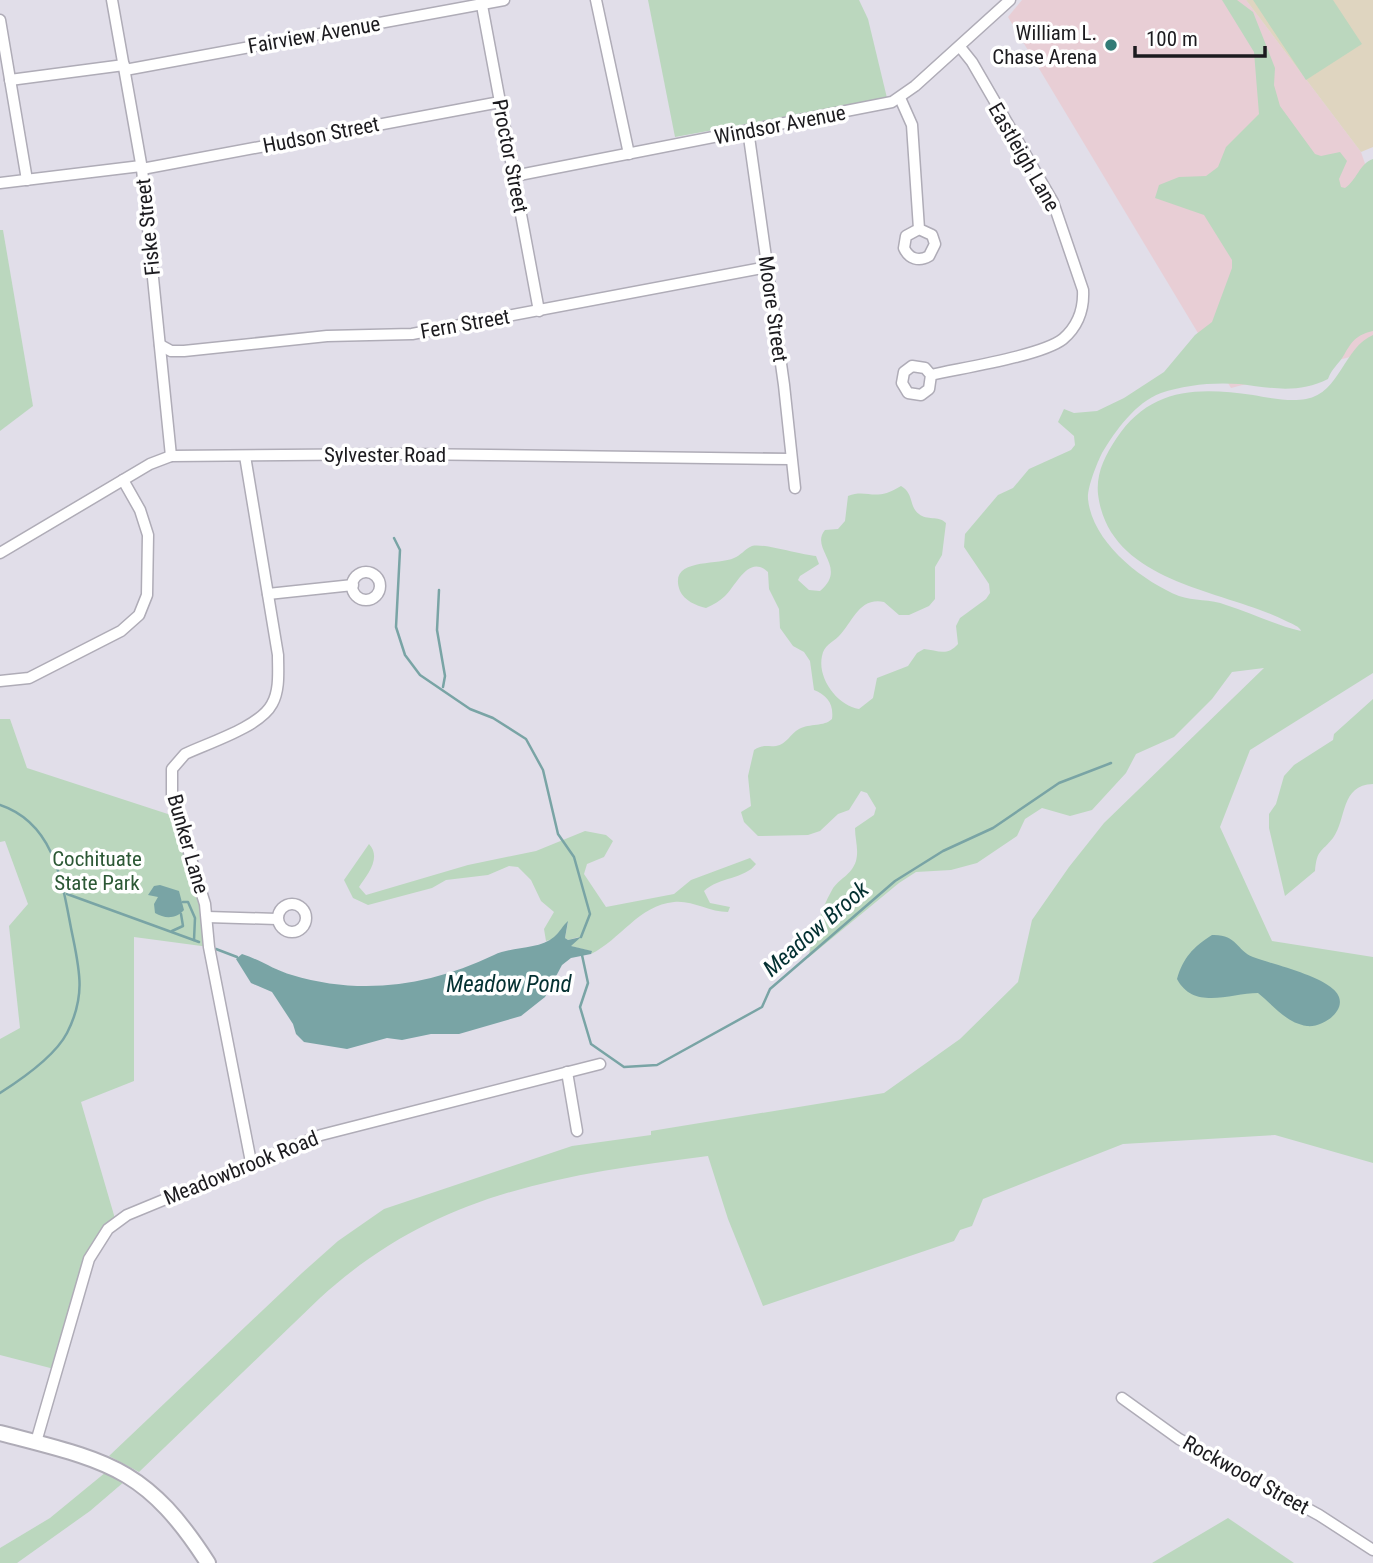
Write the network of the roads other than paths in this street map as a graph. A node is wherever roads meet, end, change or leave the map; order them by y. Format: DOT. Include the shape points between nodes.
graph roads {
  1 [pos="112,0"];
  2 [pos="504,0"];
  3 [pos="596,0"];
  4 [pos="1010,0"];
  5 [pos="481,2"];
  6 [pos="0,20"];
  7 [pos="960,47"];
  8 [pos="124,68"];
  9 [pos="10,80"];
  10 [pos="900,98"];
  11 [pos="500,102"];
  12 [pos="748,130"];
  13 [pos="629,154"];
  14 [pos="141,168"];
  15 [pos="514,176"];
  16 [pos="27,180"];
  17 [pos="0,183"];
  18 [pos="919,229"];
  19 [pos="767,267"];
  20 [pos="539,311"];
  21 [pos="160,345"];
  22 [pos="931,375"];
  23 [pos="171,456"];
  24 [pos="245,456"];
  25 [pos="791,459"];
  26 [pos="123,480"];
  27 [pos="795,488"];
  28 [pos="2,551"];
  29 [pos="353,585"];
  30 [pos="268,594"];
  31 [pos="0,681"];
  32 [pos="207,917"];
  33 [pos="278,919"];
  34 [pos="600,1064"];
  35 [pos="567,1072"];
  36 [pos="577,1131"];
  37 [pos="250,1163"];
  38 [pos="1122,1398"];
  39 [pos="0,1433"];
  40 [pos="36,1442"];
  41 [pos="1373,1550"];
  42 [pos="208,1563"];
  1 -- 8 [label="street, Fiske Street"];
  2 -- 5 [label="street, Fairview Avenue"];
  3 -- 13 [label="street"];
  4 -- 7 [label="street, Windsor Avenue"];
  5 -- 8 [label="street, Fairview Avenue"];
  5 -- 11 [label="street, Proctor Street"];
  6 -- 9 [label="street"];
  7 -- 10 [label="street, Windsor Avenue"];
  7 -- 22 [label="street, Eastleigh Lane" via="1053,202 1083,290 1083,303 1073,327 1051,345"];
  8 -- 9 [label="street, Fairview Avenue"];
  8 -- 14 [label="street, Fiske Street"];
  9 -- 16 [label="street"];
  10 -- 12 [label="street, Windsor Avenue"];
  10 -- 18 [label="street" via="912,125"];
  11 -- 14 [label="street, Hudson Street"];
  11 -- 15 [label="street, Proctor Street"];
  12 -- 13 [label="street, Windsor Avenue"];
  12 -- 19 [label="street, Moore Street"];
  13 -- 15 [label="street, Windsor Avenue"];
  14 -- 16 [label="street, Hudson Street"];
  14 -- 21 [label="street, Fiske Street"];
  15 -- 20 [label="street, Proctor Street"];
  16 -- 17 [label="street, Hudson Street"];
  19 -- 20 [label="street, Fern Street"];
  19 -- 25 [label="street, Moore Street"];
  20 -- 21 [label="street, Fern Street" via="404,334 327,336 184,351"];
  21 -- 23 [label="street, Fiske Street"];
  23 -- 24 [label="street, Sylvester Road"];
  23 -- 26 [label="street, Sylvester Road"];
  24 -- 25 [label="street, Sylvester Road"];
  24 -- 30 [label="street, Bunker Lane"];
  25 -- 27 [label="street, Moore Street"];
  26 -- 28 [label="street, Sylvester Road"];
  26 -- 31 [label="street" via="148,536 147,595 139,615 121,631 29,678"];
  29 -- 30 [label="street"];
  30 -- 32 [label="street, Bunker Lane" via="278,655 272,705 243,728 185,754 177,760 170,779"];
  32 -- 33 [label="street"];
  32 -- 37 [label="street, Bunker Lane"];
  34 -- 35 [label="street, Meadowbrook Road"];
  35 -- 36 [label="street"];
  35 -- 37 [label="street, Meadowbrook Road" via="342,1129"];
  37 -- 40 [label="street, Meadowbrook Road" via="127,1215 100,1238 89,1259"];
  38 -- 41 [label="street, Rockwood Street" via="1179,1439 1319,1515"];
  39 -- 40 [label="main road"];
  40 -- 42 [label="main road" via="99,1461 140,1483 175,1514"];
}
